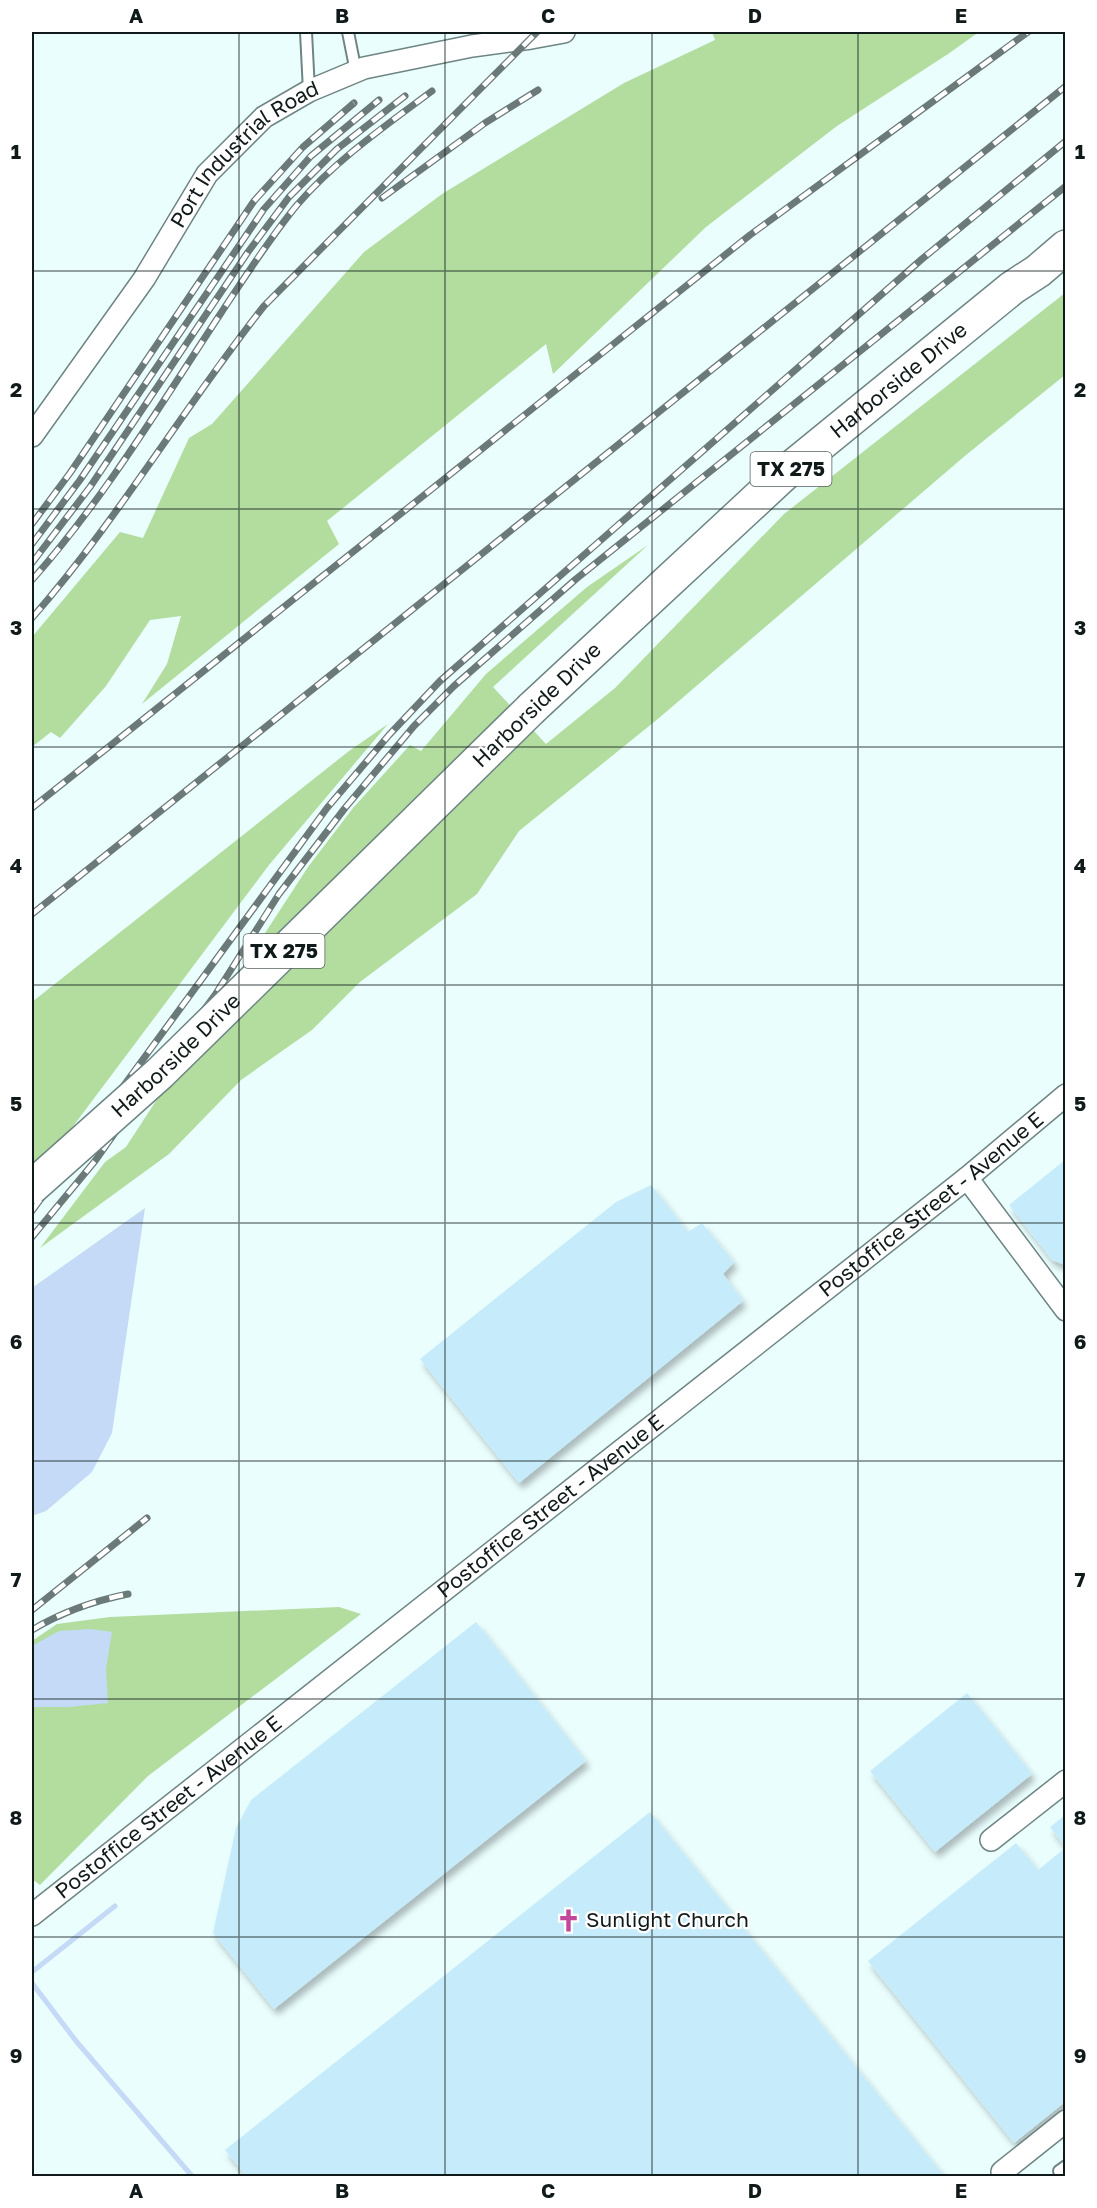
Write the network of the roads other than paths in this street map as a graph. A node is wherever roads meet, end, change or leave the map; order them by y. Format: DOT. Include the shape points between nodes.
graph roads {
  1 [pos="306,32"];
  2 [pos="348,32"];
  3 [pos="564,32"];
  4 [pos="356,72"];
  5 [pos="309,91"];
  6 [pos="1065,247"];
  7 [pos="32,436"];
  8 [pos="1065,1095"];
  9 [pos="967,1178"];
  10 [pos="32,1187"];
  11 [pos="1065,1310"];
  12 [pos="1065,1781"];
  13 [pos="991,1840"];
  14 [pos="32,1915"];
  15 [pos="1065,2121"];
  16 [pos="1065,2166"];
  17 [pos="1002,2172"];
  18 [pos="1064,2176"];
  1 -- 5 [label="lane"];
  2 -- 4 [label="lane"];
  3 -- 4 [label="street, Port Industrial Road" via="472,46"];
  4 -- 5 [label="street, Port Industrial Road"];
  5 -- 7 [label="street, Port Industrial Road" via="264,117 207,174 144,279"];
  6 -- 10 [label="main road, Harborside Drive / TX 275, bridge" via="785,473 532,708 160,1073"];
  8 -- 9 [label="street, Postoffice Street - Avenue E"];
  9 -- 11 [label="street"];
  9 -- 14 [label="street, Postoffice Street - Avenue E"];
  12 -- 13 [label="street"];
  15 -- 17 [label="street"];
  16 -- 18 [label="lane" via="1059,2171"];
}
